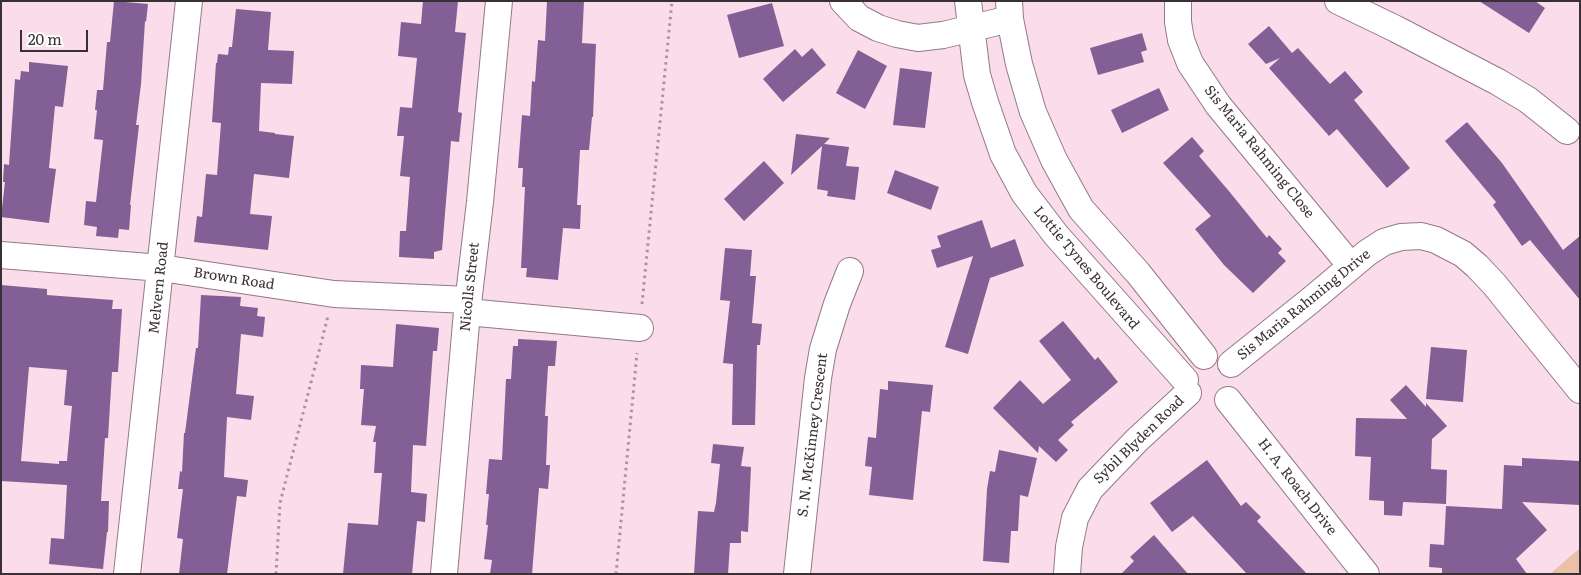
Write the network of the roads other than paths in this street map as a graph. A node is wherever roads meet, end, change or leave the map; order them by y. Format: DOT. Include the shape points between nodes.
graph roads {
  1 [pos="189,1"];
  2 [pos="499,1"];
  3 [pos="843,1"];
  4 [pos="968,1"];
  5 [pos="1178,1"];
  6 [pos="1338,1"];
  7 [pos="1009,10"];
  8 [pos="970,28"];
  9 [pos="1567,131"];
  10 [pos="1,255"];
  11 [pos="1351,266"];
  12 [pos="161,268"];
  13 [pos="850,272"];
  14 [pos="467,306"];
  15 [pos="640,328"];
  16 [pos="1204,356"];
  17 [pos="1230,364"];
  18 [pos="1186,386"];
  19 [pos="1580,390"];
  20 [pos="1228,400"];
  21 [pos="128,574"];
  22 [pos="444,574"];
  23 [pos="797,574"];
  24 [pos="1067,574"];
  25 [pos="1366,574"];
  1 -- 12 [label="street, Melvern Road"];
  2 -- 14 [label="street, Nicolls Street"];
  3 -- 8 [label="street" via="859,18 897,34 932,37"];
  4 -- 8 [label="street, Lottie Tynes Boulevard"];
  5 -- 11 [label="street, Sis Maria Rahming Close" via="1178,22 1190,64 1218,105"];
  6 -- 9 [label="street" via="1498,82 1528,100"];
  7 -- 8 [label="street"];
  7 -- 16 [label="street" via="1019,64 1033,112 1081,210 1138,273"];
  8 -- 18 [label="street, Lottie Tynes Boulevard" via="985,102 1003,154 1024,193"];
  10 -- 12 [label="street, Brown Road"];
  11 -- 17 [label="street, Sis Maria Rahming Drive"];
  11 -- 19 [label="street, Sis Maria Rahming Drive" via="1384,242 1401,237 1421,236 1436,240 1463,254 1494,284"];
  12 -- 14 [label="street, Brown Road" via="334,294"];
  12 -- 21 [label="street, Melvern Road"];
  13 -- 23 [label="street, S. N. McKinney Crescent" via="823,349"];
  14 -- 15 [label="street, Brown Road"];
  14 -- 22 [label="street, Nicolls Street"];
  16 -- 17 [label="street" via="1218,356"];
  16 -- 18 [label="street" via="1187,369"];
  17 -- 20 [label="street" via="1236,382"];
  18 -- 20 [label="street" via="1192,399 1206,406"];
  18 -- 24 [label="street, Sybil Blyden Road" via="1090,489 1076,518"];
  20 -- 25 [label="street, H. A. Roach Drive"];
}
